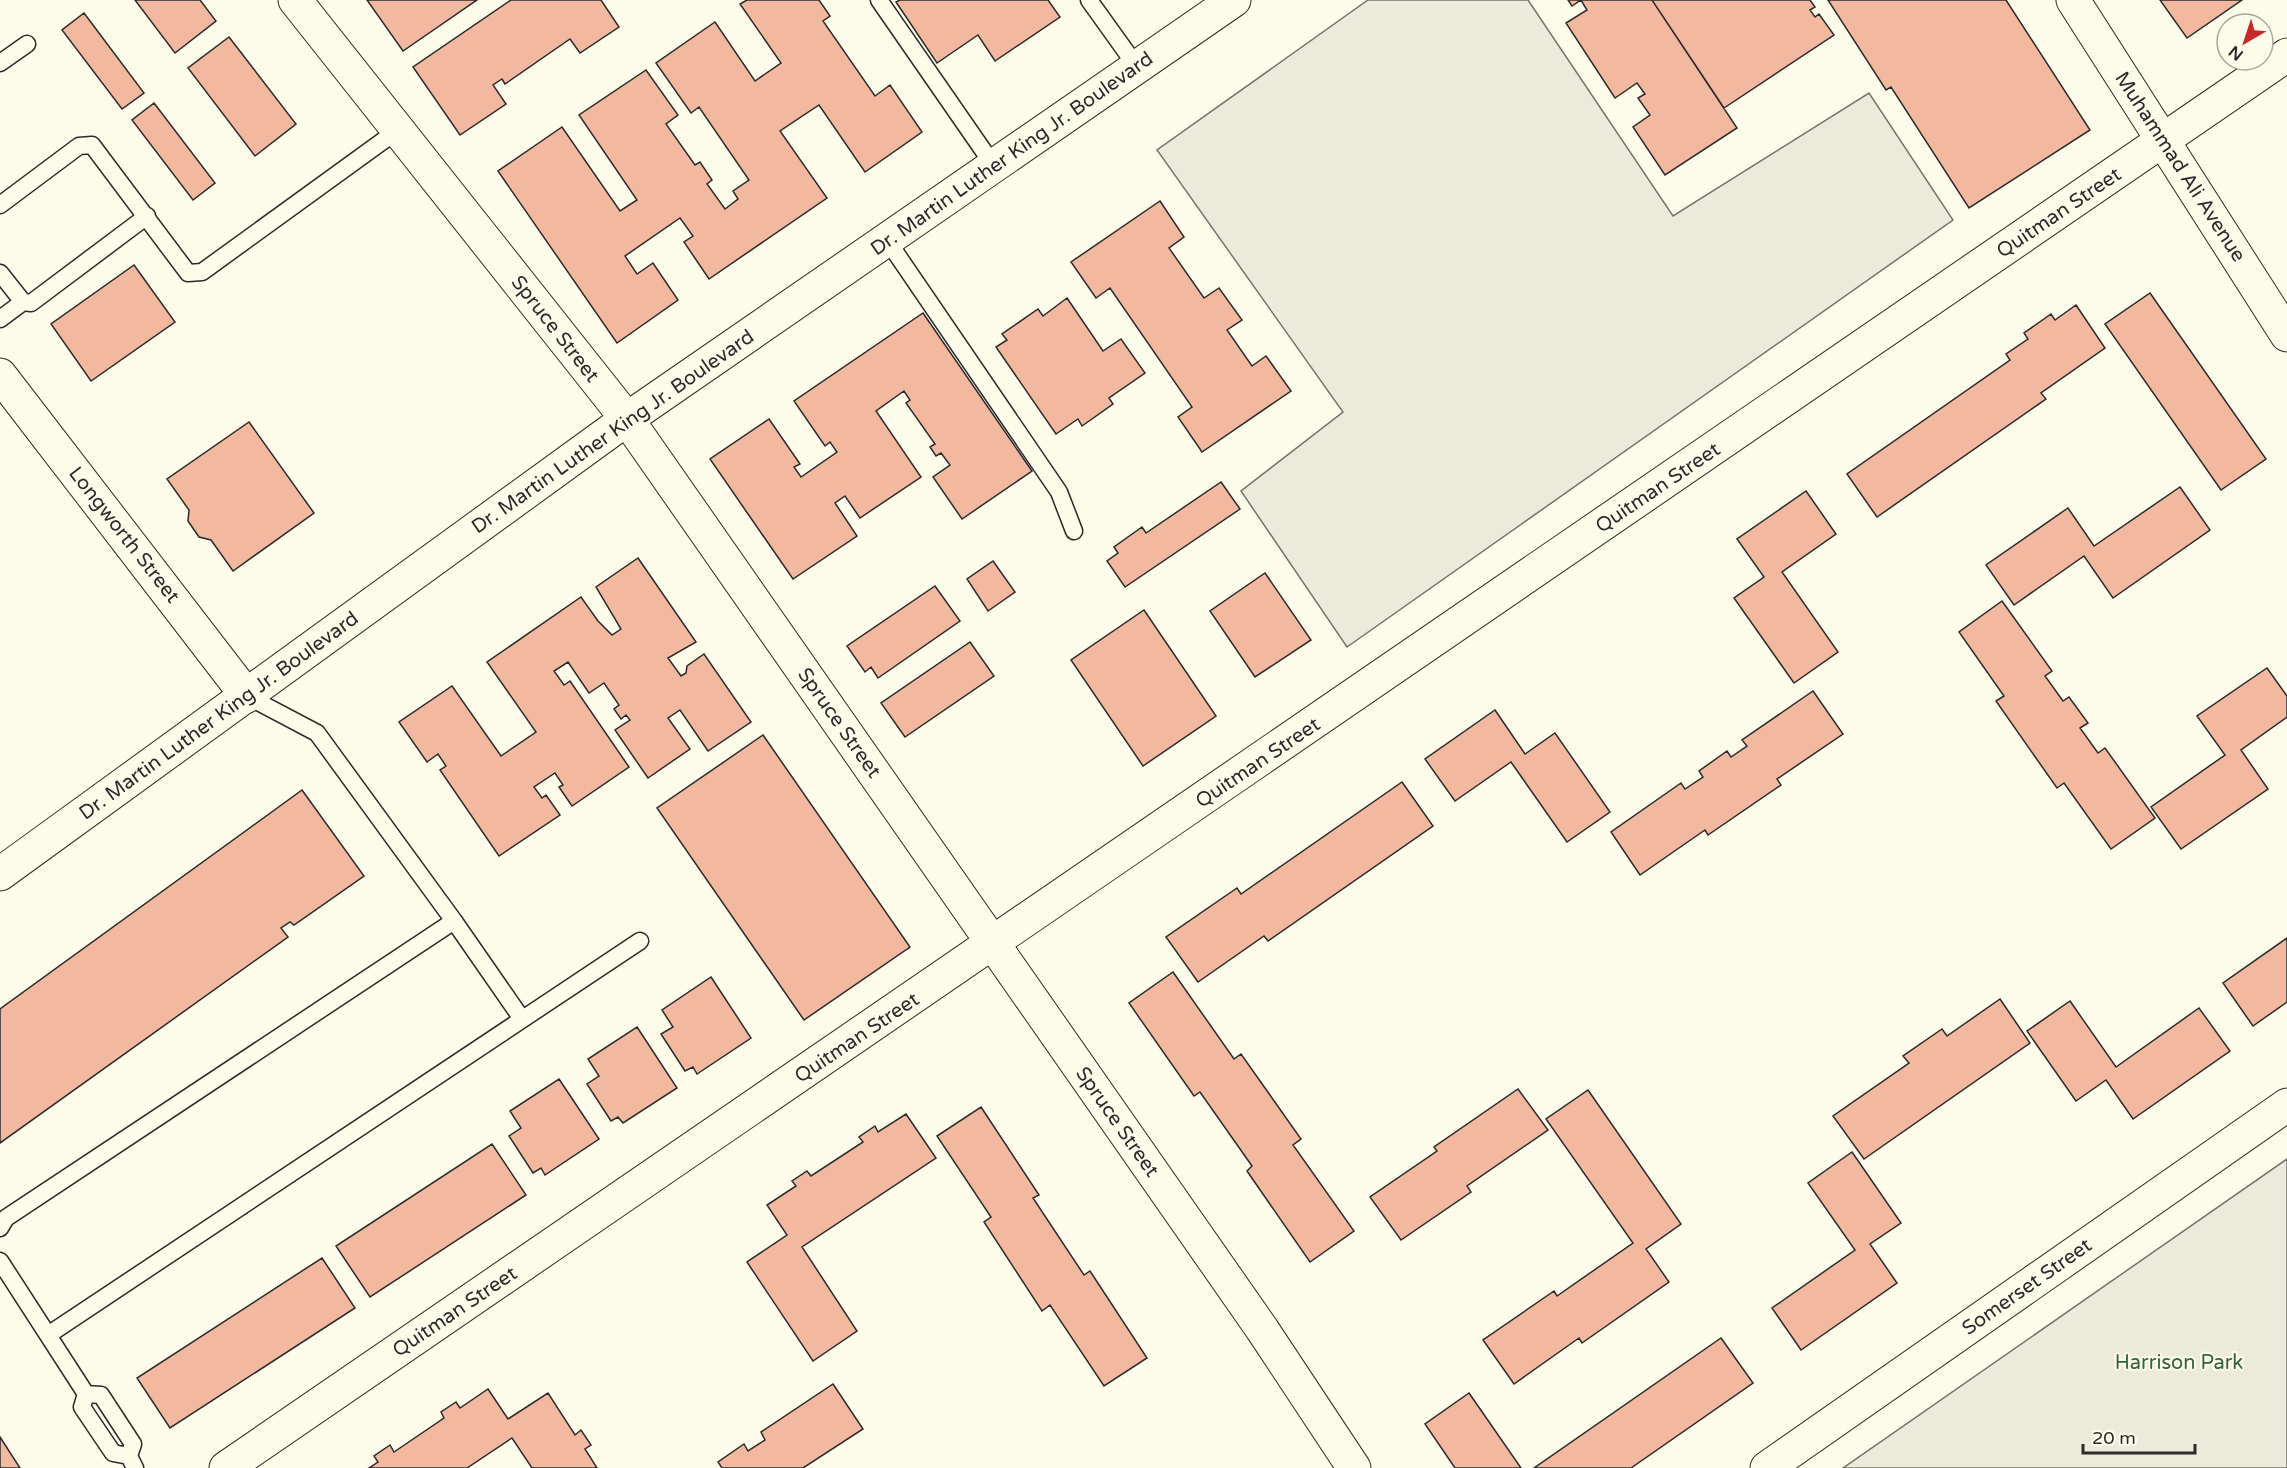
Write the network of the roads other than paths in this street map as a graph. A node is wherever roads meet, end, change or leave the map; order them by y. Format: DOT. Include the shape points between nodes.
graph roads {
  1 [pos="295,0"];
  2 [pos="879,0"];
  3 [pos="1089,0"];
  4 [pos="1234,0"];
  5 [pos="2073,0"];
  6 [pos="27,44"];
  7 [pos="2287,55"];
  8 [pos="0,63"];
  9 [pos="1137,67"];
  10 [pos="398,130"];
  11 [pos="2164,141"];
  12 [pos="994,166"];
  13 [pos="0,205"];
  14 [pos="147,216"];
  15 [pos="887,240"];
  16 [pos="0,273"];
  17 [pos="23,302"];
  18 [pos="0,319"];
  19 [pos="2287,335"];
  20 [pos="0,375"];
  21 [pos="627,419"];
  22 [pos="1074,531"];
  23 [pos="247,696"];
  24 [pos="0,874"];
  25 [pos="454,921"];
  26 [pos="640,941"];
  27 [pos="993,944"];
  28 [pos="522,1019"];
  29 [pos="2287,1105"];
  30 [pos="0,1228"];
  31 [pos="0,1261"];
  32 [pos="48,1335"];
  33 [pos="132,1462"];
  34 [pos="226,1468"];
  35 [pos="1354,1468"];
  36 [pos="1767,1468"];
  1 -- 10 [label="street, Spruce Street"];
  2 -- 12 [label="lane"];
  3 -- 9 [label="lane"];
  4 -- 9 [label="street, Dr. Martin Luther King Jr. Boulevard"];
  5 -- 11 [label="street, Muhammad Ali Avenue"];
  6 -- 8 [label="lane"];
  7 -- 11 [label="street, Quitman Street"];
  9 -- 12 [label="street, Dr. Martin Luther King Jr. Boulevard"];
  10 -- 14 [label="lane" via="202,272 188,273"];
  10 -- 21 [label="street, Spruce Street"];
  11 -- 19 [label="street, Muhammad Ali Avenue"];
  11 -- 27 [label="street, Quitman Street"];
  12 -- 15 [label="street, Dr. Martin Luther King Jr. Boulevard"];
  13 -- 14 [label="lane" via="79,146 92,145"];
  14 -- 17 [label="lane" via="31,303"];
  15 -- 21 [label="street, Dr. Martin Luther King Jr. Boulevard"];
  15 -- 22 [label="lane" via="1059,492"];
  16 -- 17 [label="lane"];
  17 -- 18 [label="lane"];
  20 -- 23 [label="street, Longworth Street"];
  21 -- 23 [label="street, Dr. Martin Luther King Jr. Boulevard"];
  21 -- 27 [label="street, Spruce Street"];
  23 -- 24 [label="street, Dr. Martin Luther King Jr. Boulevard"];
  23 -- 25 [label="lane" via="316,733"];
  25 -- 28 [label="lane"];
  25 -- 30 [label="lane" via="6,1218"];
  26 -- 28 [label="lane"];
  27 -- 34 [label="street, Quitman Street"];
  27 -- 35 [label="street, Spruce Street" via="1262,1329"];
  28 -- 32 [label="lane"];
  29 -- 36 [label="street, Somerset Street"];
  31 -- 32 [label="lane"];
  32 -- 33 [label="lane" via="86,1394 82,1407 113,1453"];
}
